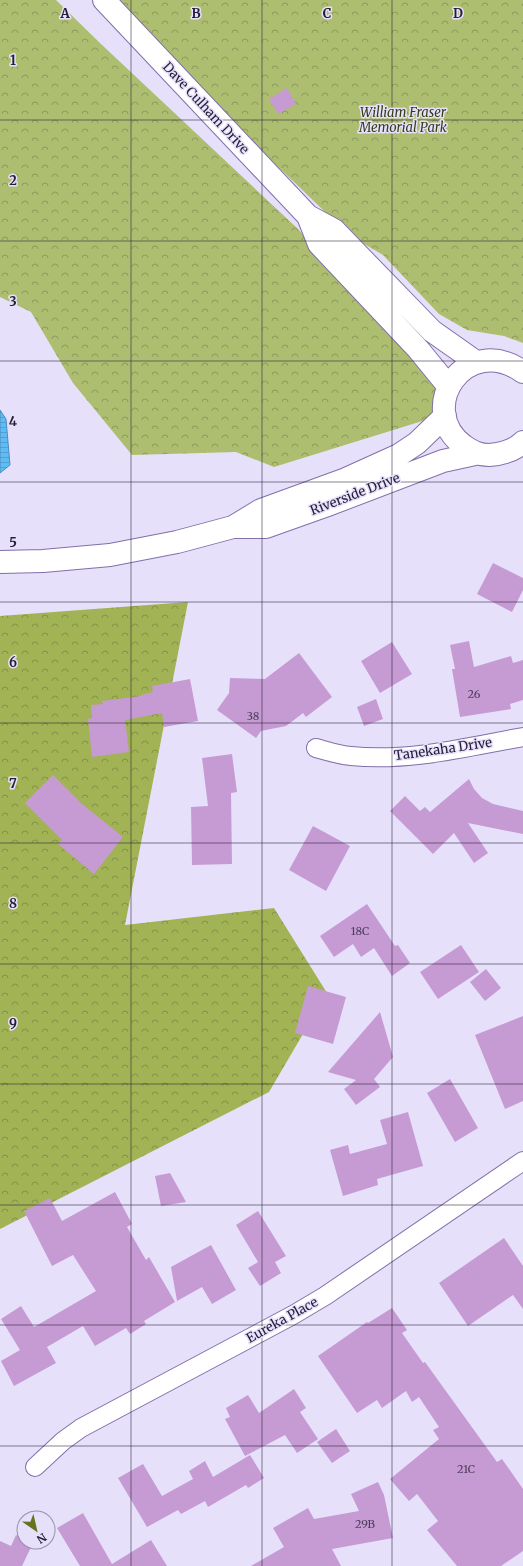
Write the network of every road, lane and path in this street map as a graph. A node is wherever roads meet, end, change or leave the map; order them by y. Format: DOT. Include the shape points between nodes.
graph roads {
  1 [pos="104,0"];
  2 [pos="308,216"];
  3 [pos="476,362"];
  4 [pos="522,371"];
  5 [pos="449,387"];
  6 [pos="445,416"];
  7 [pos="523,442"];
  8 [pos="475,454"];
  9 [pos="233,527"];
  10 [pos="0,562"];
  11 [pos="523,737"];
  12 [pos="316,748"];
  13 [pos="523,1161"];
  14 [pos="35,1468"];
  1 -- 2 [label="main road, Dave Culham Drive"];
  2 -- 3 [label="main road, Dave Culham Drive" via="334,230 432,331"];
  2 -- 5 [label="main road, Dave Culham Drive" via="319,244 418,349"];
  3 -- 4 [label="main road" via="497,360"];
  3 -- 5 [label="main road" via="465,367"];
  5 -- 6 [label="main road" via="444,404"];
  6 -- 8 [label="main road" via="450,431"];
  6 -- 9 [label="main road, Riverside Drive" via="417,443 399,455 261,510"];
  7 -- 8 [label="main road, Riverside Drive" via="504,453"];
  8 -- 9 [label="main road, Riverside Drive" via="443,461 266,527"];
  9 -- 10 [label="main road, Riverside Drive" via="177,542 110,555"];
  11 -- 12 [label="street, Tanekaha Drive" via="380,758 350,756"];
  13 -- 14 [label="street, Eureka Place" via="325,1296 274,1326 81,1428 63,1441"];
}
